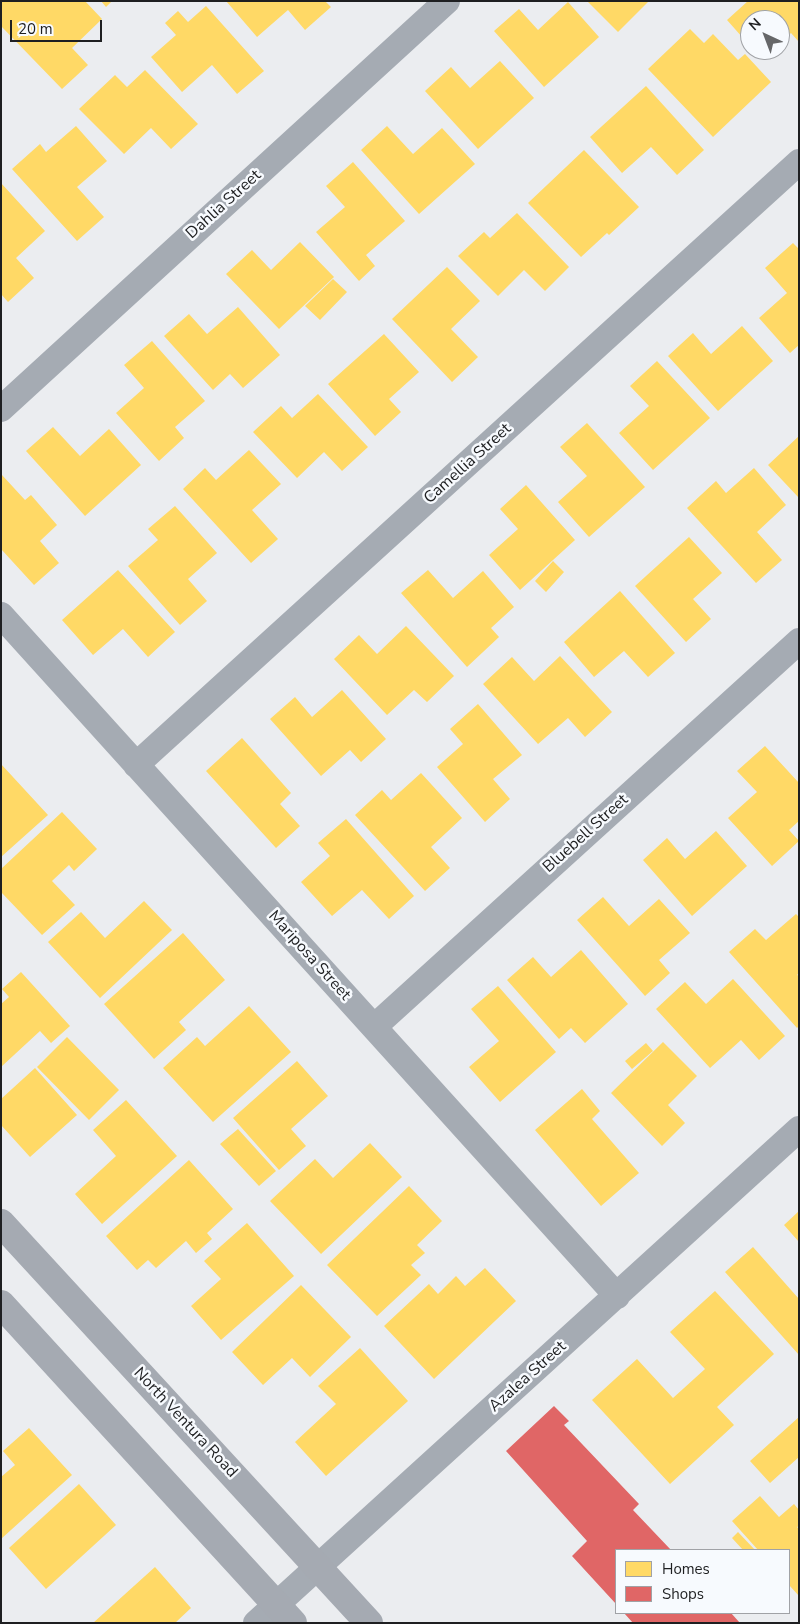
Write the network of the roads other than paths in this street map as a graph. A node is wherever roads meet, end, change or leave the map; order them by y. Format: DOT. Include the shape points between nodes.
graph roads {
  1 [pos="447,1"];
  2 [pos="799,162"];
  3 [pos="1,409"];
  4 [pos="1,615"];
  5 [pos="799,641"];
  6 [pos="136,765"];
  7 [pos="374,1027"];
  8 [pos="799,1129"];
  9 [pos="1,1223"];
  10 [pos="617,1296"];
  11 [pos="1,1304"];
  12 [pos="318,1566"];
  13 [pos="284,1614"];
  14 [pos="256,1623"];
  15 [pos="369,1623"];
  1 -- 3 [label="street, Dahlia Street"];
  2 -- 6 [label="street, Camellia Street"];
  4 -- 6 [label="street, Mariposa Street"];
  5 -- 7 [label="street, Bluebell Street"];
  6 -- 7 [label="street, Mariposa Street"];
  7 -- 10 [label="street, Mariposa Street"];
  8 -- 10 [label="street, Azalea Street"];
  9 -- 12 [label="main road, North Ventura Road"];
  10 -- 12 [label="street, Azalea Street"];
  11 -- 13 [label="main road"];
  12 -- 13 [label="street, Azalea Street"];
  12 -- 15 [label="main road, North Ventura Road"];
  13 -- 14 [label="street, Azalea Street"];
}
